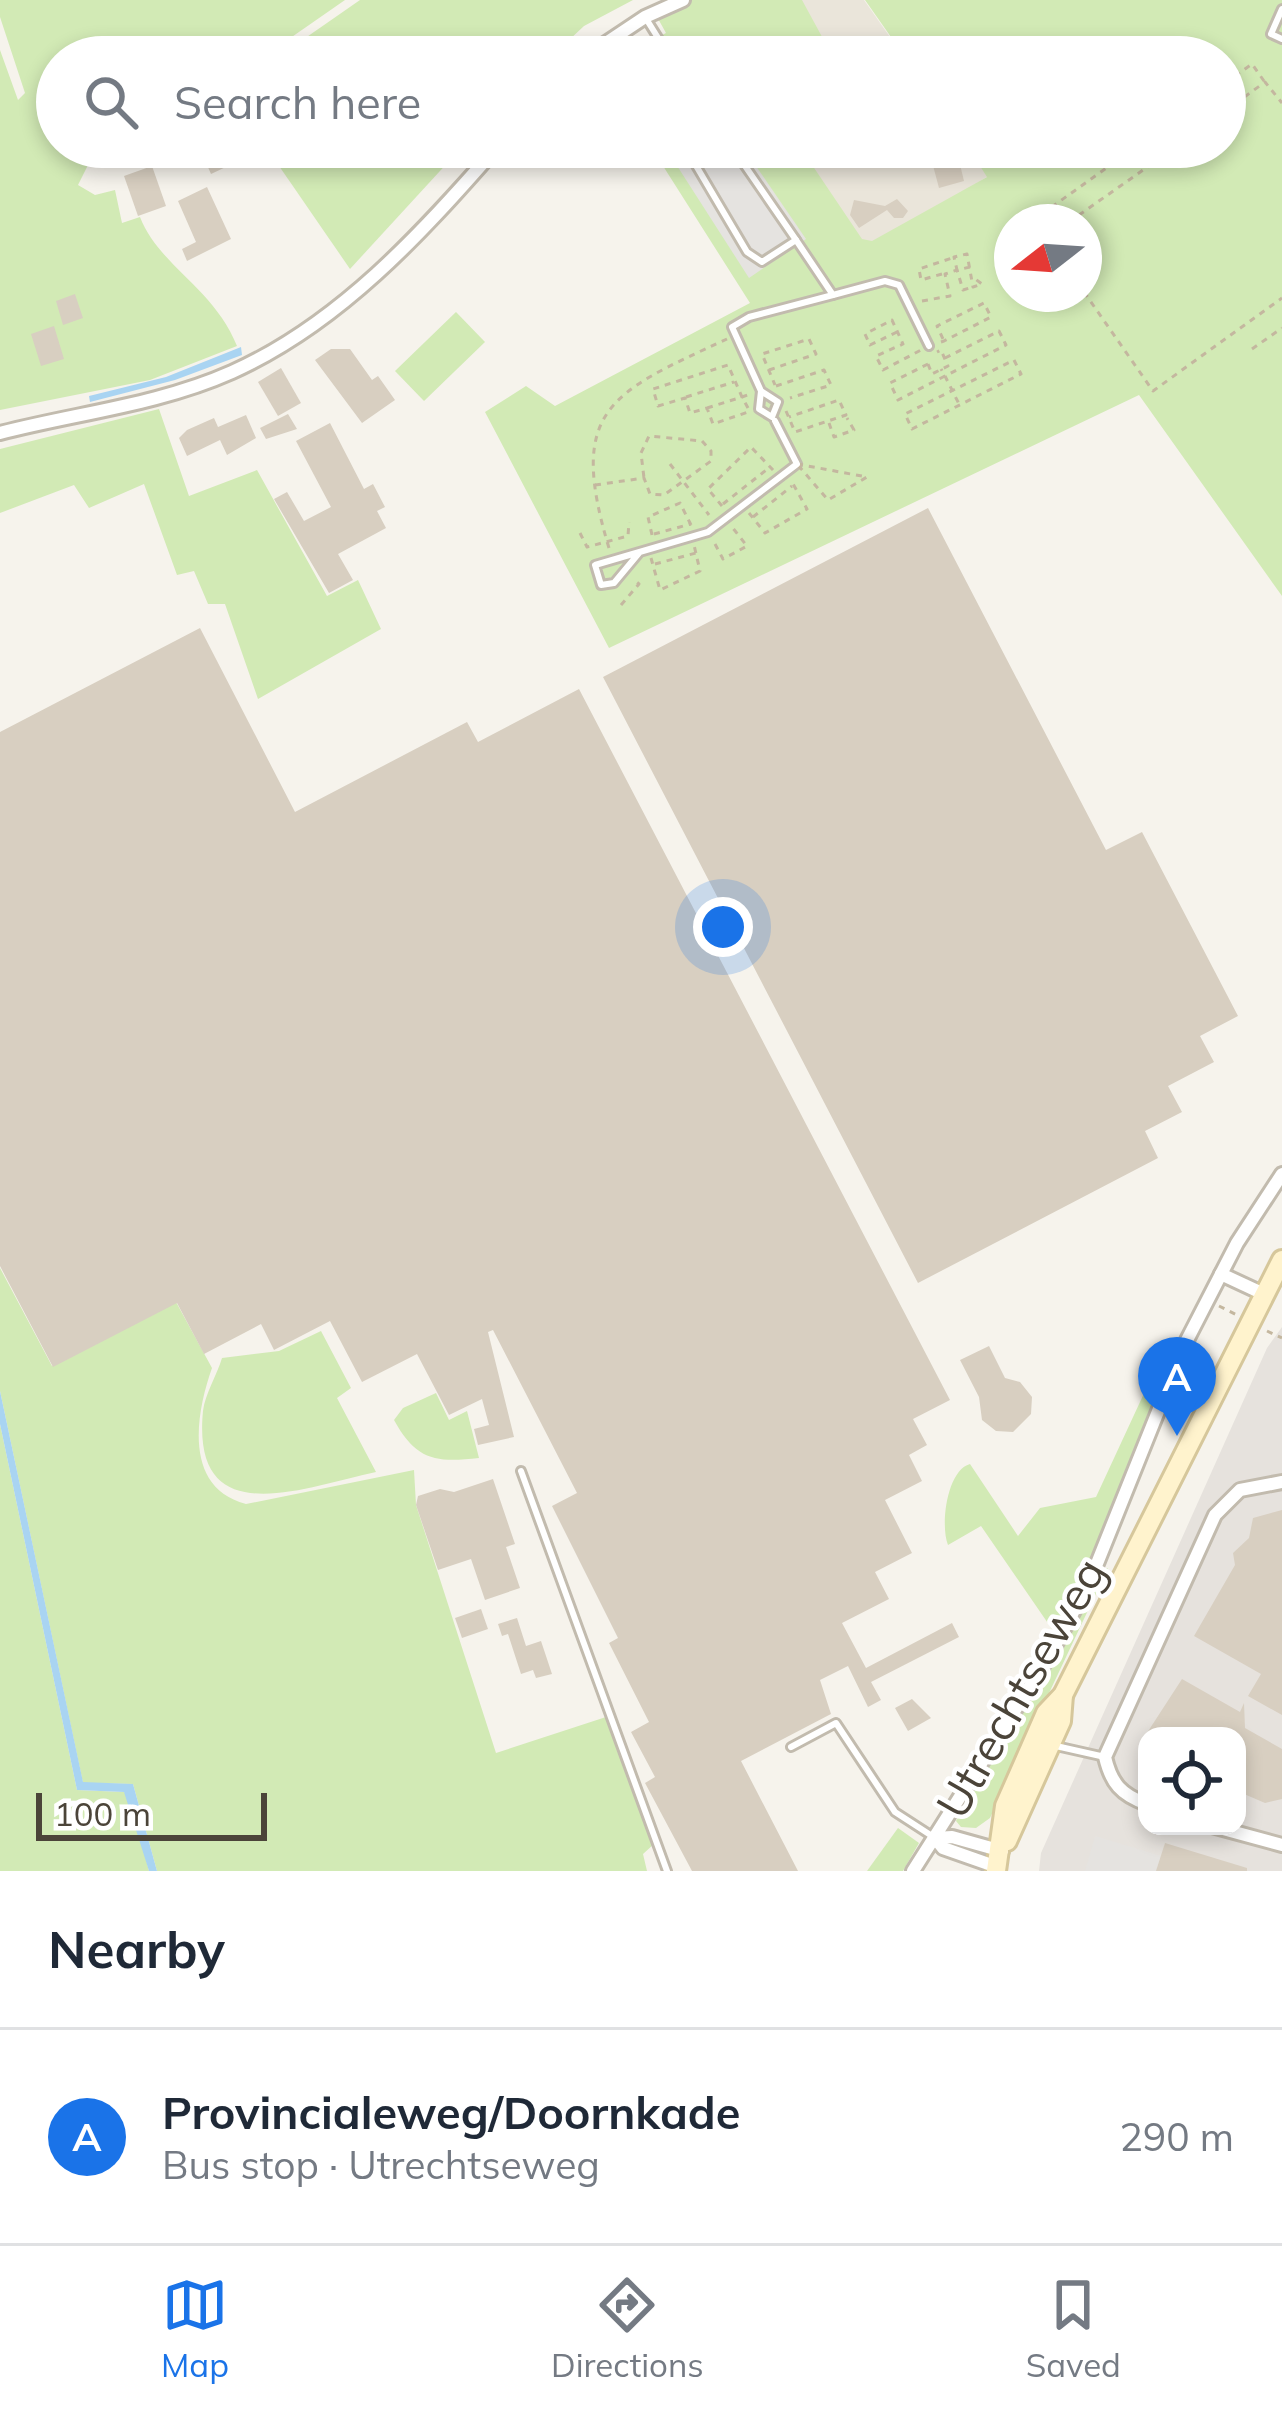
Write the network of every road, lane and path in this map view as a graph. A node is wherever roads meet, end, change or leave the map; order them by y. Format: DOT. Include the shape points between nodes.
graph roads {
  1 [pos="683,0"];
  2 [pos="1282,9"];
  3 [pos="645,17"];
  4 [pos="616,36"];
  5 [pos="657,36"];
  6 [pos="1282,39"];
  7 [pos="1246,68"];
  8 [pos="1265,82"];
  9 [pos="1246,96"];
  10 [pos="1282,103"];
  11 [pos="477,168"];
  12 [pos="698,168"];
  13 [pos="746,168"];
  14 [pos="1106,168"];
  15 [pos="1146,168"];
  16 [pos="1056,204"];
  17 [pos="1095,204"];
  18 [pos="796,240"];
  19 [pos="954,257"];
  20 [pos="970,267"];
  21 [pos="957,270"];
  22 [pos="945,274"];
  23 [pos="833,296"];
  24 [pos="1282,298"];
  25 [pos="909,304"];
  26 [pos="1098,312"];
  27 [pos="1282,328"];
  28 [pos="897,332"];
  29 [pos="734,336"];
  30 [pos="944,341"];
  31 [pos="903,344"];
  32 [pos="931,350"];
  33 [pos="1252,350"];
  34 [pos="909,356"];
  35 [pos="945,358"];
  36 [pos="928,364"];
  37 [pos="941,369"];
  38 [pos="769,370"];
  39 [pos="945,376"];
  40 [pos="735,382"];
  41 [pos="775,386"];
  42 [pos="761,391"];
  43 [pos="952,391"];
  44 [pos="742,397"];
  45 [pos="685,398"];
  46 [pos="782,401"];
  47 [pos="960,405"];
  48 [pos="706,408"];
  49 [pos="754,410"];
  50 [pos="846,416"];
  51 [pos="789,417"];
  52 [pos="775,421"];
  53 [pos="828,422"];
  54 [pos="0,433"];
  55 [pos="670,464"];
  56 [pos="797,464"];
  57 [pos="770,467"];
  58 [pos="783,475"];
  59 [pos="644,478"];
  60 [pos="684,482"];
  61 [pos="593,485"];
  62 [pos="794,485"];
  63 [pos="721,506"];
  64 [pos="744,507"];
  65 [pos="752,518"];
  66 [pos="729,519"];
  67 [pos="629,522"];
  68 [pos="691,524"];
  69 [pos="718,527"];
  70 [pos="708,532"];
  71 [pos="580,533"];
  72 [pos="652,534"];
  73 [pos="695,538"];
  74 [pos="607,542"];
  75 [pos="652,549"];
  76 [pos="639,553"];
  77 [pos="696,553"];
  78 [pos="612,559"];
  79 [pos="653,564"];
  80 [pos="626,572"];
  81 [pos="621,605"];
  82 [pos="1282,1174"];
  83 [pos="1282,1260"];
  84 [pos="1221,1274"];
  85 [pos="1274,1299"];
  86 [pos="521,1471"];
  87 [pos="1282,1482"];
  88 [pos="1063,1695"];
  89 [pos="1050,1745"];
  90 [pos="791,1747"];
  91 [pos="1029,1749"];
  92 [pos="1105,1757"];
  93 [pos="1138,1801"];
  94 [pos="1245,1835"];
  95 [pos="935,1838"];
  96 [pos="1282,1845"];
  97 [pos="998,1863"];
  98 [pos="667,1871"];
  99 [pos="913,1871"];
  1 -- 3 [label="street"];
  2 -- 6 [label="lane" via="1271,34"];
  3 -- 4 [label="street"];
  3 -- 5 [label="lane"];
  7 -- 8 [label="path" via="1252,64"];
  8 -- 9 [label="path"];
  8 -- 10 [label="path"];
  11 -- 54 [label="street" via="392,260 272,350 190,387"];
  12 -- 18 [label="lane" via="755,261"];
  13 -- 18 [label="lane"];
  14 -- 16 [label="path"];
  15 -- 17 [label="path"];
  18 -- 23 [label="lane"];
  19 -- 20 [label="path" via="967,254"];
  19 -- 21 [label="path"];
  19 -- 22 [label="path" via="919,268 922,280"];
  20 -- 21 [label="path"];
  20 -- 21 [label="path" via="973,286 963,290"];
  21 -- 22 [label="path"];
  22 -- 25 [label="path" via="950,300"];
  23 -- 25 [label="lane" via="893,281"];
  23 -- 29 [label="lane" via="748,317 733,327"];
  24 -- 26 [label="path" via="1153,391"];
  25 -- 32 [label="lane"];
  27 -- 33 [label="path"];
  28 -- 28 [label="path" via="892,320 865,334 870,345"];
  28 -- 31 [label="path"];
  29 -- 42 [label="lane"];
  29 -- 61 [label="path" via="636,380 611,406 592,450"];
  30 -- 30 [label="path" via="937,326 984,303 992,317"];
  30 -- 32 [label="path"];
  31 -- 34 [label="path"];
  31 -- 34 [label="path" via="876,356 883,370"];
  32 -- 34 [label="path"];
  32 -- 35 [label="path"];
  32 -- 36 [label="path"];
  35 -- 37 [label="path"];
  35 -- 39 [label="path" via="999,331 1006,346"];
  36 -- 37 [label="path" via="932,374"];
  36 -- 39 [label="path" via="890,383 898,400"];
  37 -- 39 [label="path"];
  38 -- 38 [label="path" via="816,354 809,339 762,354"];
  38 -- 41 [label="path"];
  39 -- 43 [label="path"];
  40 -- 44 [label="path"];
  40 -- 45 [label="path"];
  40 -- 45 [label="path" via="728,365 652,389 658,406"];
  41 -- 42 [label="path"];
  41 -- 46 [label="path"];
  41 -- 46 [label="path" via="824,370 831,385"];
  42 -- 44 [label="path"];
  42 -- 49 [label="lane"];
  42 -- 49 [label="lane" via="778,402 772,417"];
  43 -- 47 [label="path"];
  43 -- 47 [label="path" via="905,414 912,429"];
  43 -- 47 [label="path" via="1013,360 1021,374"];
  44 -- 48 [label="path"];
  44 -- 49 [label="path"];
  45 -- 48 [label="path" via="690,412"];
  46 -- 51 [label="path"];
  48 -- 49 [label="path" via="712,424"];
  50 -- 51 [label="path" via="839,400"];
  50 -- 53 [label="path"];
  50 -- 53 [label="path" via="854,430 834,437"];
  51 -- 53 [label="path" via="795,432"];
  52 -- 56 [label="lane"];
  55 -- 60 [label="path"];
  56 -- 56 [label="path" via="828,500 867,477 843,472"];
  56 -- 58 [label="lane"];
  57 -- 58 [label="path"];
  57 -- 63 [label="path"];
  57 -- 63 [label="path" via="751,446 708,489"];
  58 -- 62 [label="path"];
  58 -- 64 [label="lane"];
  59 -- 60 [label="path" via="655,497"];
  59 -- 60 [label="path" via="643,442 657,434 708,444 711,460"];
  59 -- 61 [label="path"];
  60 -- 69 [label="path"];
  61 -- 74 [label="path"];
  62 -- 65 [label="path"];
  62 -- 65 [label="path" via="807,508 764,533"];
  63 -- 66 [label="path"];
  64 -- 65 [label="path"];
  64 -- 66 [label="lane"];
  66 -- 69 [label="lane"];
  66 -- 70 [label="path" via="747,547 723,559"];
  67 -- 74 [label="path" via="628,536"];
  68 -- 72 [label="path"];
  68 -- 72 [label="path" via="680,502 648,517"];
  68 -- 73 [label="path"];
  69 -- 70 [label="lane"];
  70 -- 73 [label="lane"];
  71 -- 74 [label="path" via="587,548"];
  72 -- 75 [label="path"];
  73 -- 75 [label="lane"];
  73 -- 77 [label="path"];
  74 -- 78 [label="path"];
  75 -- 76 [label="lane"];
  75 -- 79 [label="path"];
  76 -- 78 [label="lane"];
  76 -- 80 [label="lane"];
  77 -- 79 [label="path"];
  77 -- 79 [label="path" via="700,571 660,590"];
  78 -- 80 [label="lane" via="595,565 601,585"];
  80 -- 81 [label="path" via="639,584"];
  82 -- 84 [label="street, Utrechtseweg"];
  83 -- 85 [label="main road, Utrechtseweg"];
  84 -- 85 [label="street"];
  84 -- 95 [label="street, Utrechtseweg" via="1090,1581"];
  85 -- 88 [label="main road, Utrechtseweg"];
  86 -- 98 [label="lane"];
  87 -- 92 [label="street" via="1240,1490 1215,1515"];
  88 -- 89 [label="main road, Utrechtseweg"];
  88 -- 91 [label="main road, Utrechtseweg"];
  89 -- 91 [label="lane"];
  89 -- 92 [label="lane"];
  89 -- 97 [label="main road, Utrechtseweg"];
  90 -- 95 [label="lane" via="836,1723 895,1812"];
  91 -- 97 [label="main road, Utrechtseweg" via="1005,1807"];
  92 -- 93 [label="street" via="1110,1780"];
  94 -- 96 [label="street"];
  95 -- 97 [label="street, Utrechtseweg" via="952,1837"];
  95 -- 99 [label="street, Utrechtseweg"];
}
